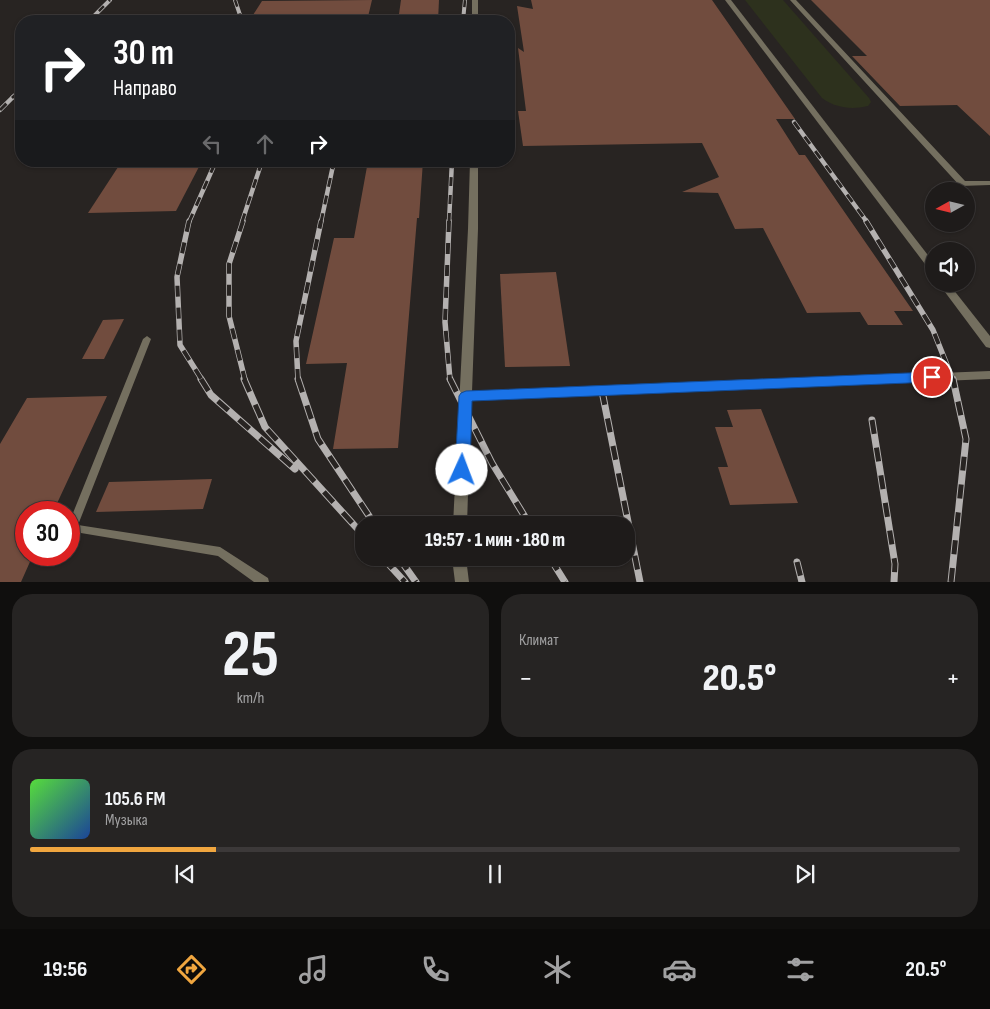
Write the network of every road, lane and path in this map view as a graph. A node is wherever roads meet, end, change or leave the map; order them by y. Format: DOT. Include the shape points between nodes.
graph roads {
  1 [pos="475,0"];
  2 [pos="728,0"];
  3 [pos="793,0"];
  4 [pos="475,15"];
  5 [pos="474,167"];
  6 [pos="990,183"];
  7 [pos="925,258"];
  8 [pos="950,292"];
  9 [pos="147,339"];
  10 [pos="990,344"];
  11 [pos="990,375"];
  12 [pos="466,396"];
  13 [pos="460,516"];
  14 [pos="460,566"];
  15 [pos="264,582"];
  16 [pos="462,582"];
  1 -- 4 [label="street"];
  2 -- 7 [label="street"];
  3 -- 6 [label="street" via="963,184"];
  5 -- 12 [label="street"];
  8 -- 10 [label="street"];
  9 -- 15 [label="lane" via="72,528 220,552"];
  11 -- 12 [label="street"];
  12 -- 13 [label="street"];
  14 -- 16 [label="street"];
}
